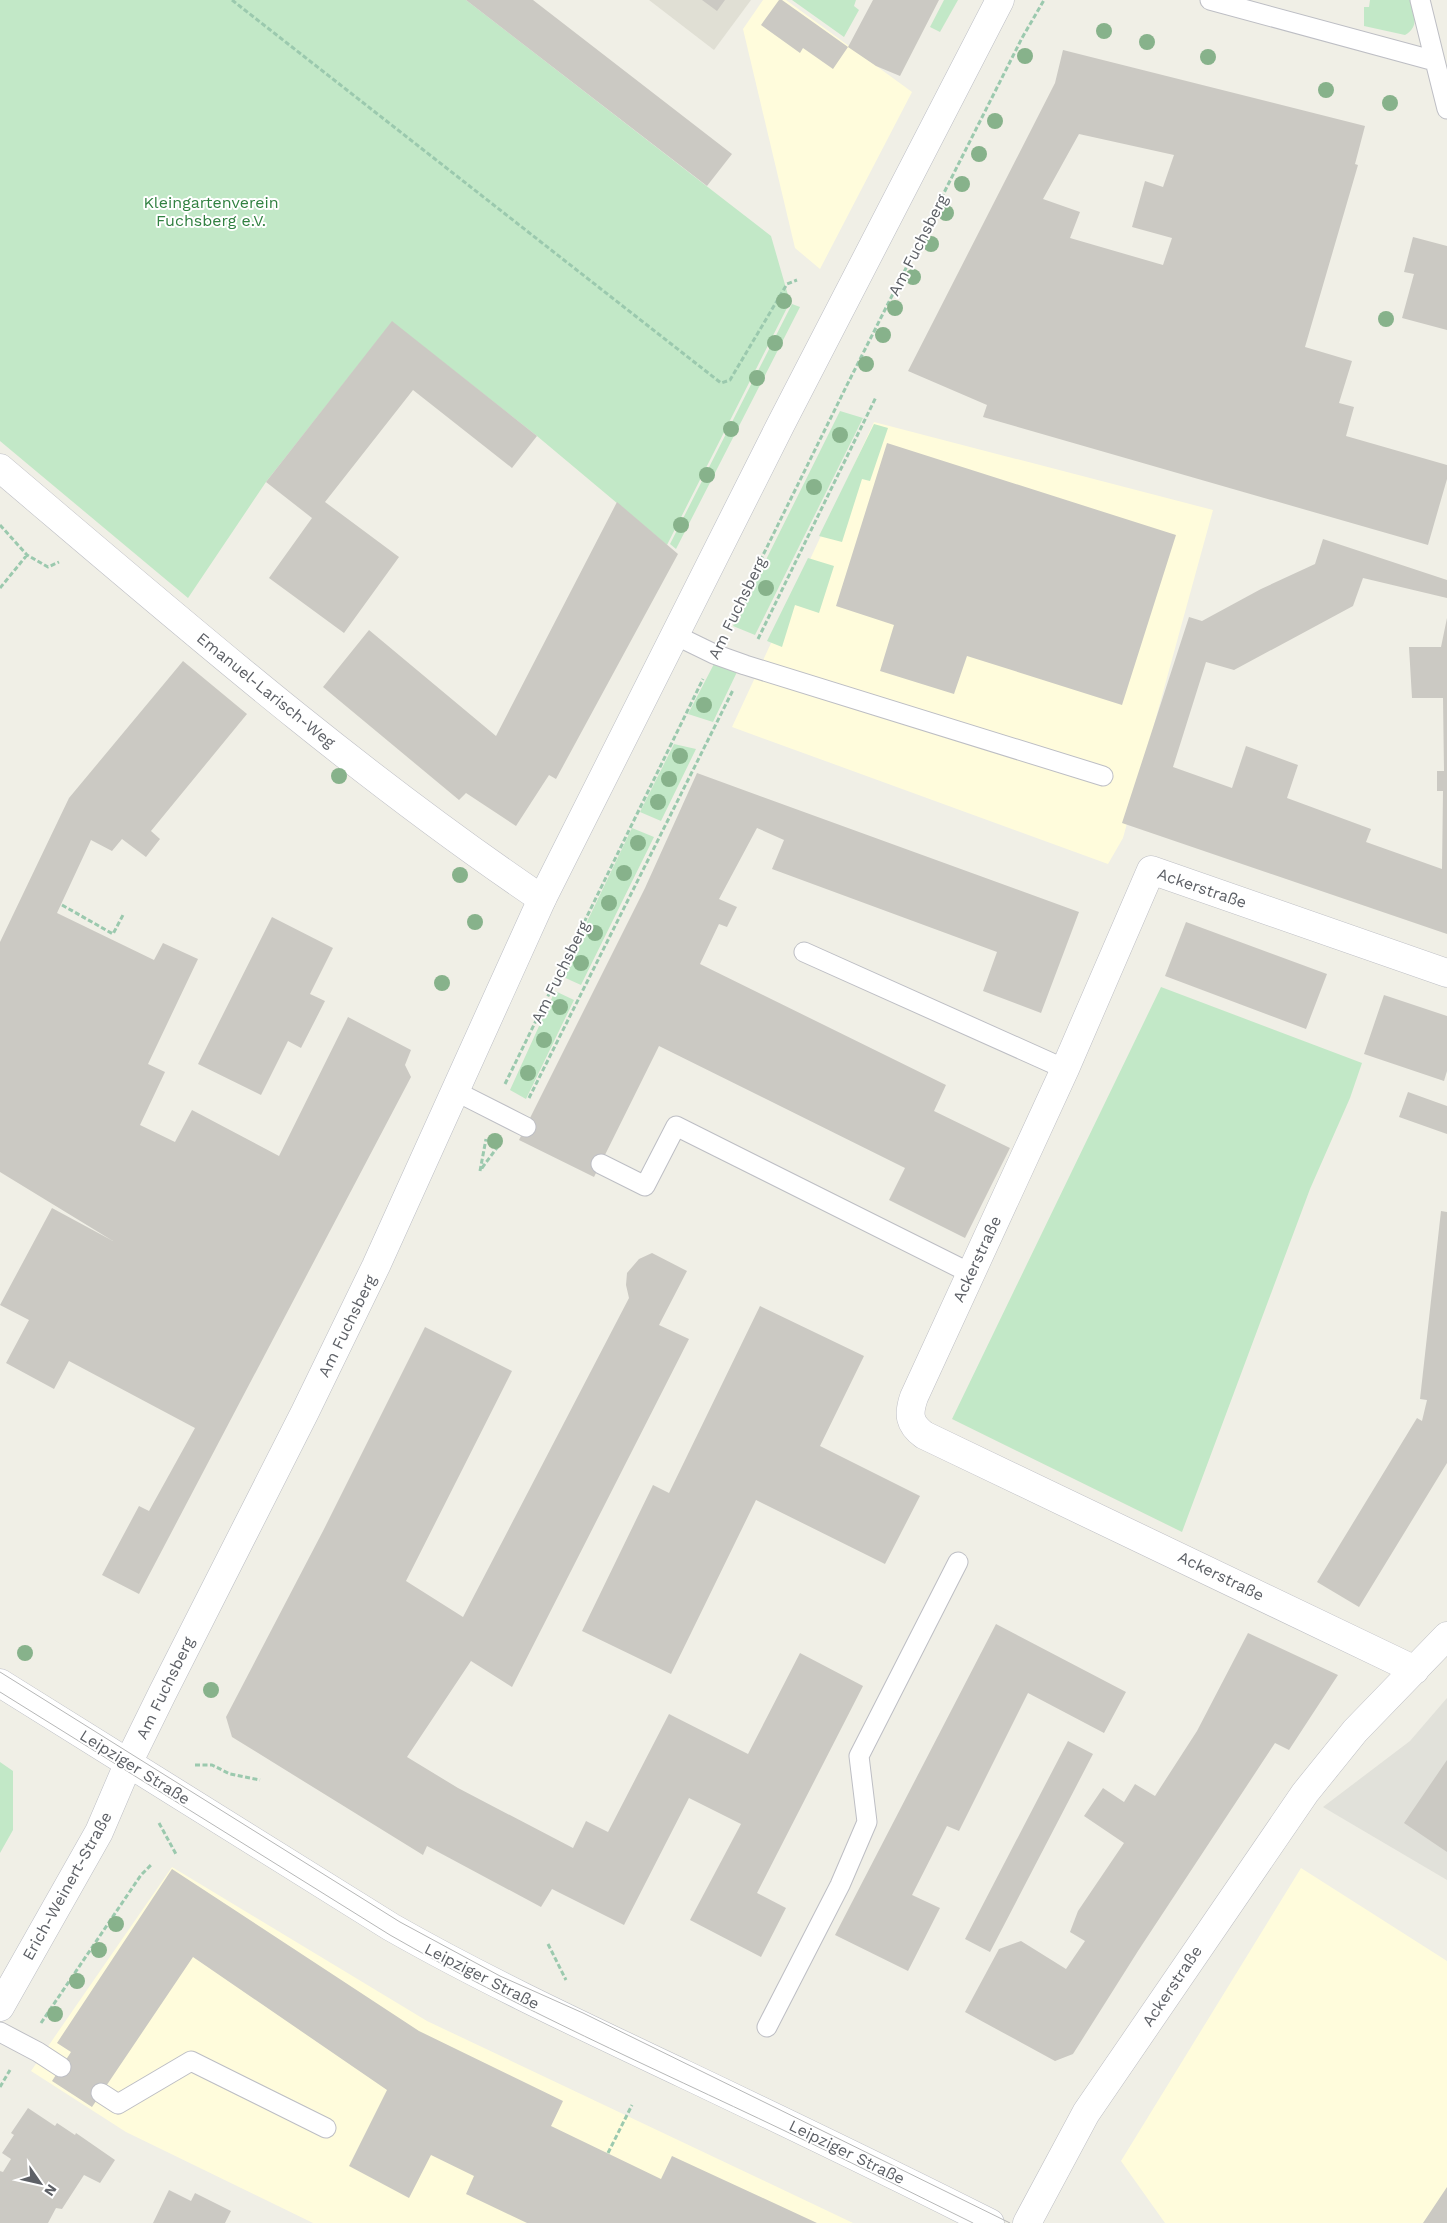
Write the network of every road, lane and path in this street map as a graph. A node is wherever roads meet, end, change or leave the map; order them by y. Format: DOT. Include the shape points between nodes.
graph roads {
  1 [pos="232,0"];
  2 [pos="1000,0"];
  3 [pos="1044,0"];
  4 [pos="1210,0"];
  5 [pos="1420,0"];
  6 [pos="1435,61"];
  7 [pos="1447,108"];
  8 [pos="797,280"];
  9 [pos="876,397"];
  10 [pos="0,468"];
  11 [pos="27,555"];
  12 [pos="0,588"];
  13 [pos="675,636"];
  14 [pos="714,654"];
  15 [pos="745,665"];
  16 [pos="1103,776"];
  17 [pos="542,899"];
  18 [pos="62,905"];
  19 [pos="123,915"];
  20 [pos="804,952"];
  21 [pos="1447,973"];
  22 [pos="1065,1069"];
  23 [pos="455,1091"];
  24 [pos="492,1110"];
  25 [pos="521,1124"];
  26 [pos="601,1164"];
  27 [pos="970,1273"];
  28 [pos="958,1562"];
  29 [pos="1447,1636"];
  30 [pos="1415,1670"];
  31 [pos="0,1682"];
  32 [pos="129,1763"];
  33 [pos="203,1765"];
  34 [pos="260,1780"];
  35 [pos="151,1864"];
  36 [pos="548,1944"];
  37 [pos="565,1978"];
  38 [pos="0,2007"];
  39 [pos="767,2027"];
  40 [pos="0,2032"];
  41 [pos="26,2046"];
  42 [pos="61,2067"];
  43 [pos="0,2087"];
  44 [pos="101,2093"];
  45 [pos="632,2105"];
  46 [pos="326,2128"];
  47 [pos="608,2153"];
  48 [pos="990,2223"];
  49 [pos="1027,2223"];
  1 -- 8 [label="path" via="720,383 730,380 786,284"];
  2 -- 13 [label="main road, Am Fuchsberg"];
  3 -- 14 [label="path, Am Fuchsberg"];
  4 -- 6 [label="lane"];
  5 -- 6 [label="lane"];
  6 -- 7 [label="lane"];
  9 -- 15 [label="path, Am Fuchsberg"];
  10 -- 17 [label="main road, Emanuel-Larisch-Weg" via="300,720"];
  11 -- 12 [label="path"];
  13 -- 14 [label="lane"];
  13 -- 17 [label="main road, Am Fuchsberg"];
  14 -- 15 [label="lane"];
  14 -- 24 [label="path, Am Fuchsberg"];
  15 -- 16 [label="lane"];
  15 -- 25 [label="path, Am Fuchsberg"];
  17 -- 23 [label="main road, Am Fuchsberg"];
  18 -- 19 [label="path" via="114,934"];
  20 -- 22 [label="lane"];
  21 -- 22 [label="main road, Ackerstraße" via="1151,870"];
  22 -- 27 [label="main road, Ackerstraße"];
  23 -- 24 [label="lane"];
  23 -- 32 [label="main road, Am Fuchsberg" via="372,1275"];
  24 -- 25 [label="lane"];
  24 -- 25 [label="path, Am Fuchsberg" via="480,1171"];
  26 -- 27 [label="lane" via="645,1186 676,1126"];
  27 -- 30 [label="main road, Ackerstraße" via="914,1397 910,1420 918,1431"];
  28 -- 39 [label="lane" via="859,1756 867,1822 840,1885"];
  29 -- 30 [label="main road, Ackerstraße"];
  30 -- 49 [label="main road, Ackerstraße" via="1355,1731 1305,1793 1091,2106"];
  31 -- 32 [label="main road, Leipziger Straße"];
  32 -- 38 [label="main road, Erich-Weinert-Straße" via="100,1832"];
  32 -- 48 [label="main road, Leipziger Straße" via="441,1955 523,1998"];
  33 -- 34 [label="path"];
  35 -- 41 [label="path"];
  36 -- 37 [label="path"];
  40 -- 41 [label="lane"];
  41 -- 42 [label="lane"];
  41 -- 43 [label="path"];
  44 -- 46 [label="lane" via="118,2104 191,2060"];
  45 -- 47 [label="path"];
}
